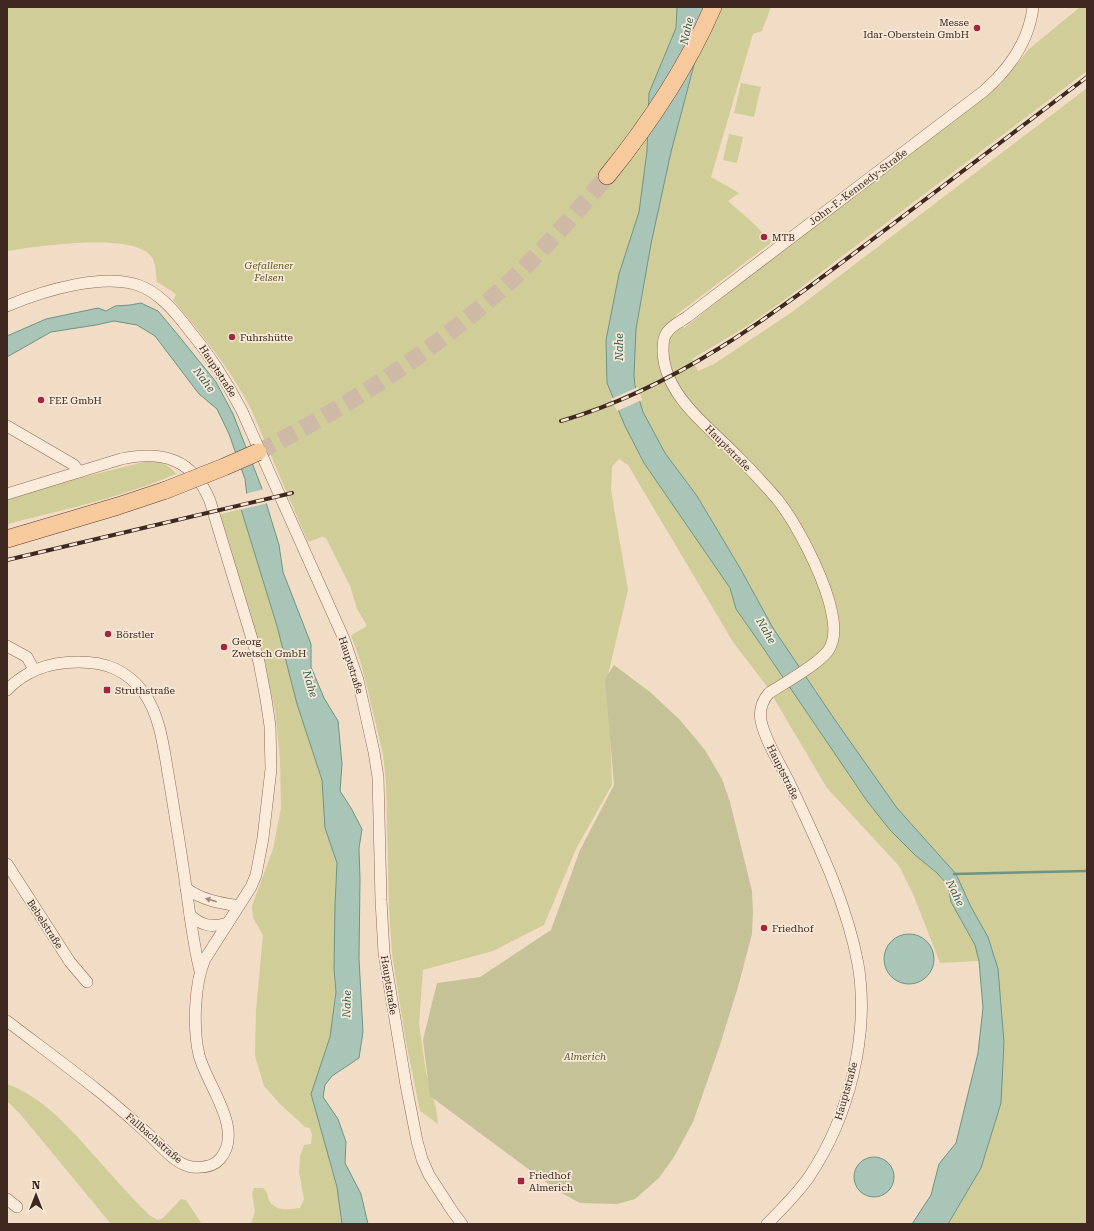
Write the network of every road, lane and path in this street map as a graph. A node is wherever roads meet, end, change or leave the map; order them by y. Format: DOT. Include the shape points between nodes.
graph roads {
  1 [pos="713,7"];
  2 [pos="1033,7"];
  3 [pos="607,176"];
  4 [pos="7,306"];
  5 [pos="667,373"];
  6 [pos="7,426"];
  7 [pos="258,452"];
  8 [pos="80,472"];
  9 [pos="7,494"];
  10 [pos="67,521"];
  11 [pos="7,530"];
  12 [pos="7,539"];
  13 [pos="7,646"];
  14 [pos="34,670"];
  15 [pos="7,690"];
  16 [pos="7,864"];
  17 [pos="186,888"];
  18 [pos="239,906"];
  19 [pos="190,915"];
  20 [pos="228,923"];
  21 [pos="200,971"];
  22 [pos="87,982"];
  23 [pos="7,1021"];
  24 [pos="7,1199"];
  25 [pos="17,1207"];
  26 [pos="462,1224"];
  27 [pos="767,1224"];
  1 -- 3 [label="main road" via="705,26 660,105"];
  2 -- 5 [label="street, John-F.-Kennedy-Straße" via="1029,26 1018,50 1003,73 984,91 672,326 665,334 663,346"];
  4 -- 26 [label="street, Hauptstraße" via="45,292 92,283 120,282 145,288 166,304 190,330 213,360 242,411 344,639 358,680 378,777 384,953 408,1098 422,1159"];
  5 -- 27 [label="street, Hauptstraße" via="676,390 699,420 740,458 778,501 802,538 826,592 834,622 828,650 769,693 760,710 765,733 826,863 847,918 858,965 861,1012 859,1040 841,1116 809,1176 797,1193"];
  6 -- 8 [label="street" via="74,465"];
  7 -- 10 [label="main road, bridge" via="166,490"];
  8 -- 9 [label="street"];
  8 -- 18 [label="street" via="121,459 163,456 191,471 200,480 210,501 259,662 270,733 271,769 260,859 251,887"];
  10 -- 11 [label="main road"];
  10 -- 12 [label="main road"];
  13 -- 14 [label="street" via="27,657"];
  14 -- 15 [label="street" via="22,676"];
  14 -- 17 [label="street" via="72,662 104,664 118,670 138,685 155,715 161,738"];
  16 -- 22 [label="street, Bebelstraße" via="70,962"];
  18 -- 17 [label="street, one-way" via="205,899"];
  17 -- 19 [label="street"];
  18 -- 20 [label="street"];
  19 -- 20 [label="street" via="209,926"];
  19 -- 21 [label="street"];
  20 -- 21 [label="street, Fallbachstraße"];
  21 -- 23 [label="street, Fallbachstraße" via="196,1002 199,1054 208,1080 224,1112 229,1134 225,1154 219,1161 206,1167 191,1166 176,1160 97,1090"];
  24 -- 25 [label="street"];
}
